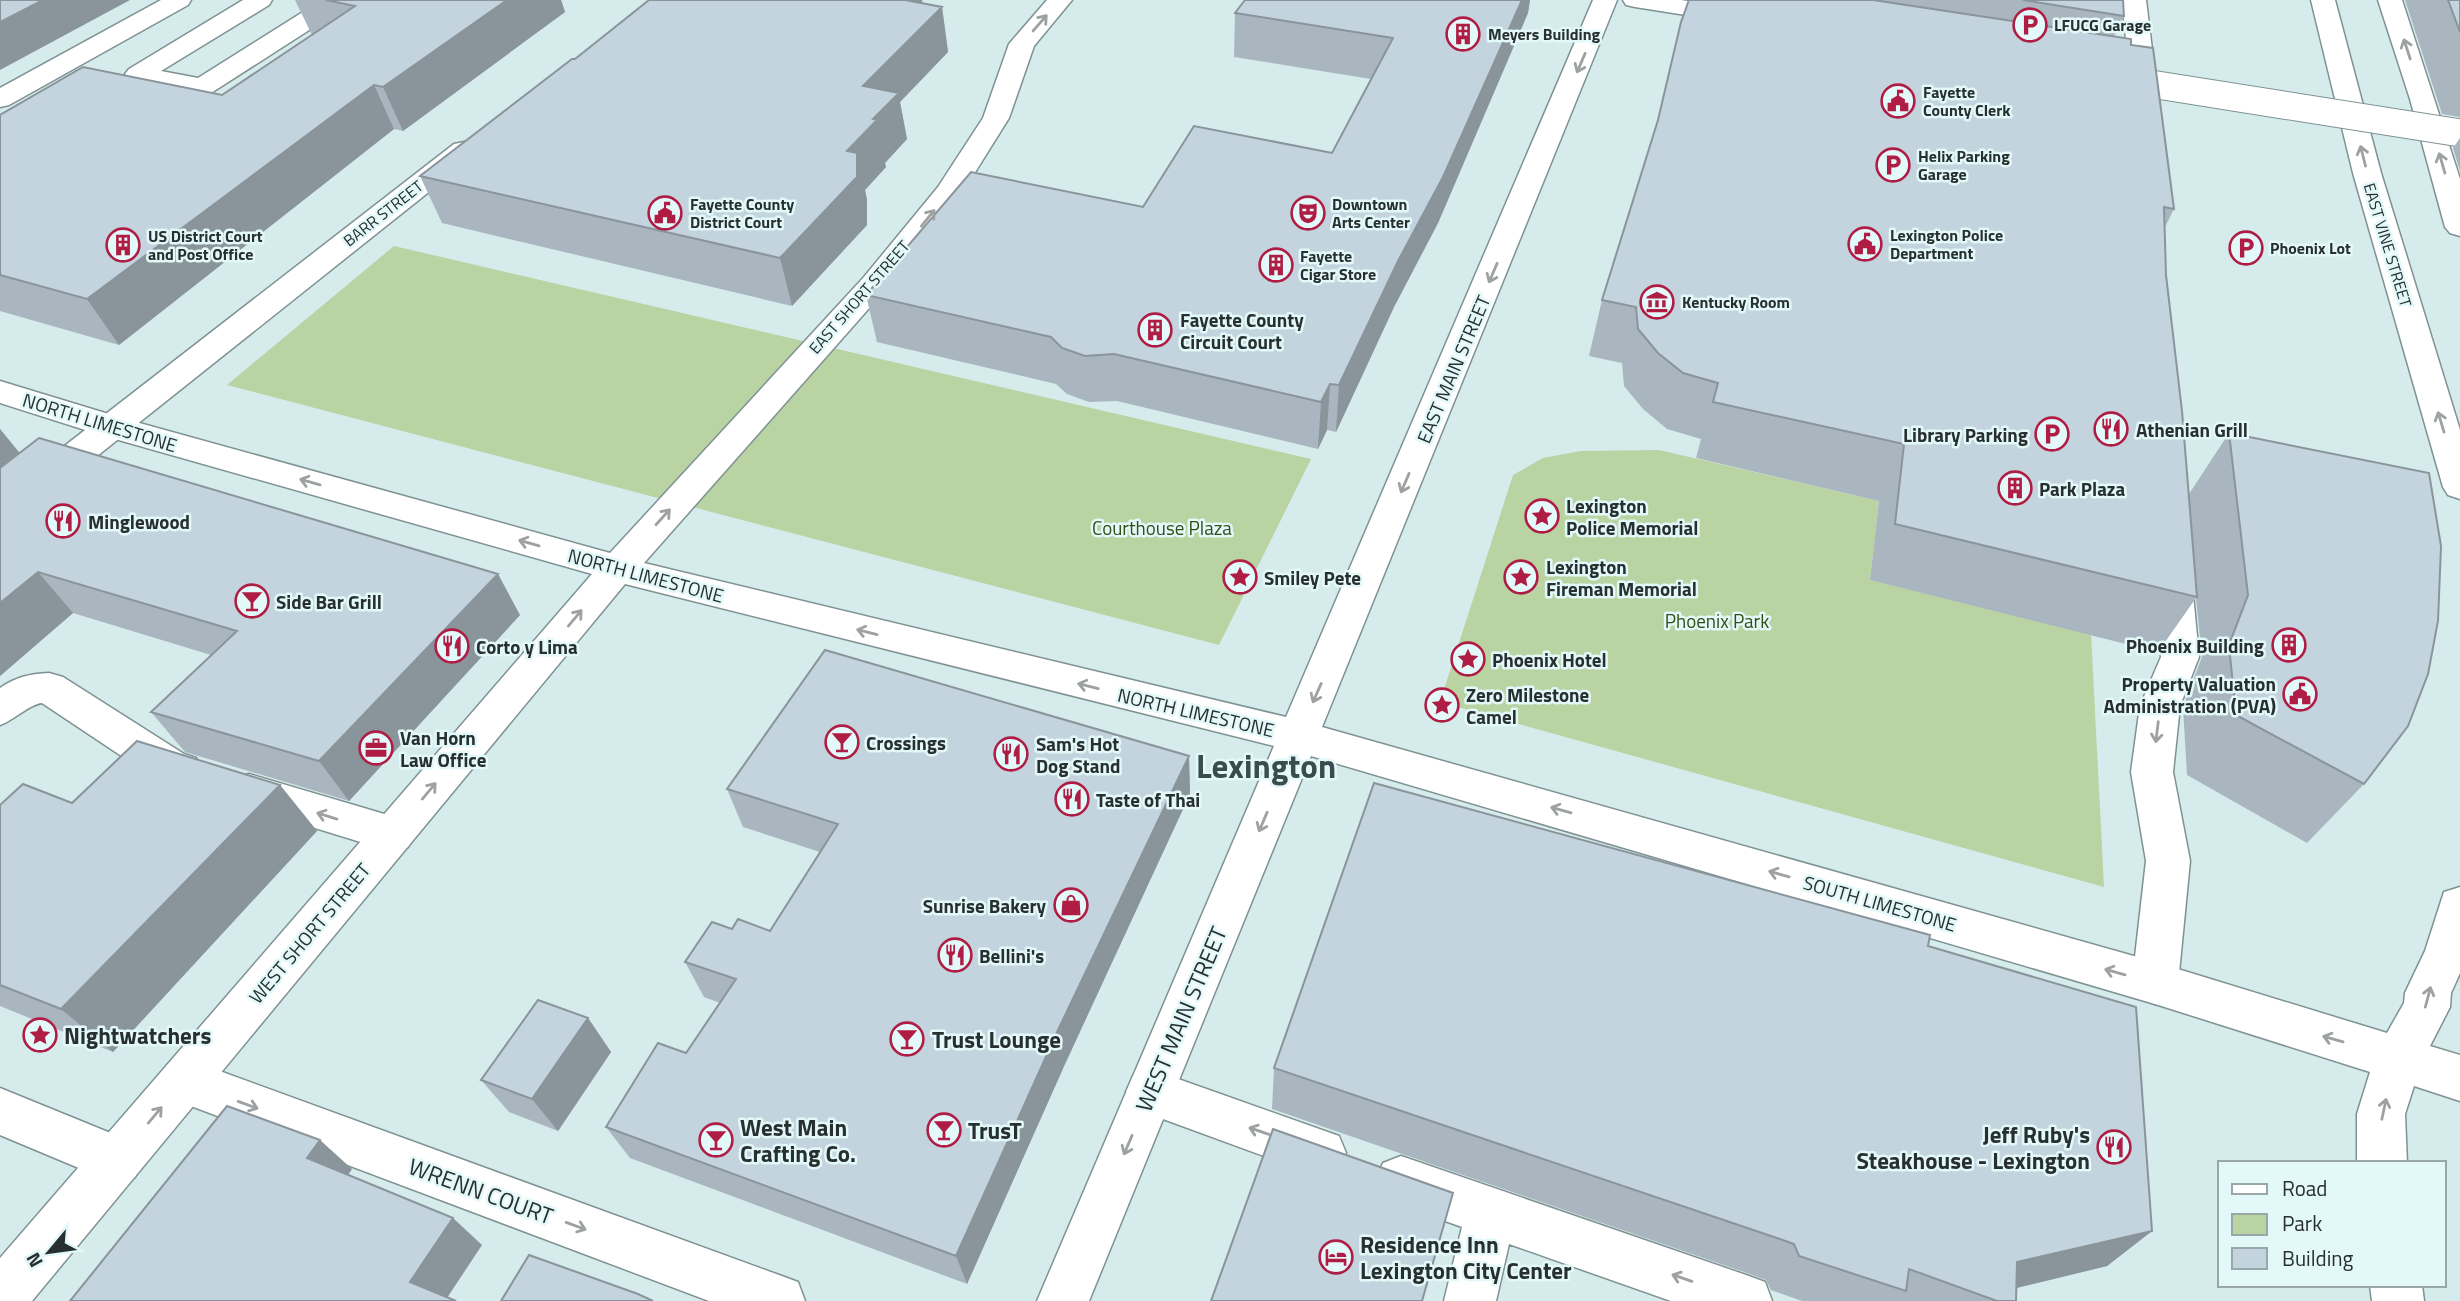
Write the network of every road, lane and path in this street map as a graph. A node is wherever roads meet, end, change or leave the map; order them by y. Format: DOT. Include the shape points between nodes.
graph roads {
  1 [pos="179,0"];
  2 [pos="260,0"];
  3 [pos="339,0"];
  4 [pos="1060,0"];
  5 [pos="1605,0"];
  6 [pos="1635,0"];
  7 [pos="2134,0"];
  8 [pos="2323,0"];
  9 [pos="2390,0"];
  10 [pos="1765,21"];
  11 [pos="2082,73"];
  12 [pos="0,99"];
  13 [pos="2148,123"];
  14 [pos="489,130"];
  15 [pos="2460,133"];
  16 [pos="2460,227"];
  17 [pos="0,392"];
  18 [pos="113,427"];
  19 [pos="2460,487"];
  20 [pos="0,514"];
  21 [pos="2171,539"];
  22 [pos="618,568"];
  23 [pos="0,709"];
  24 [pos="1298,736"];
  25 [pos="393,834"];
  26 [pos="2460,906"];
  27 [pos="2155,984"];
  28 [pos="2398,1058"];
  29 [pos="2460,1078"];
  30 [pos="184,1081"];
  31 [pos="1150,1092"];
  32 [pos="0,1111"];
  33 [pos="117,1160"];
  34 [pos="2382,1161"];
  35 [pos="1491,1212"];
  36 [pos="0,1297"];
  37 [pos="1737,1299"];
  38 [pos="779,1301"];
  39 [pos="1063,1301"];
  40 [pos="1470,1301"];
  1 -- 12 [label="main road"];
  2 -- 3 [label="main road" via="138,74 202,88"];
  22 -- 4 [label="main road, EAST SHORT STREET, one-way" via="875,283 948,192 996,118 1022,44"];
  5 -- 24 [label="main road, EAST MAIN STREET, one-way"];
  6 -- 10 [label="main road"];
  7 -- 13 [label="main road"];
  19 -- 8 [label="main road, EAST VINE STREET, one-way" via="2367,173"];
  16 -- 9 [label="main road, one-way"];
  11 -- 15 [label="main road, bridge"];
  14 -- 18 [label="main road, BARR STREET"];
  17 -- 18 [label="main road, NORTH LIMESTONE"];
  18 -- 20 [label="main road, BARR STREET"];
  22 -- 18 [label="main road, NORTH LIMESTONE, one-way"];
  21 -- 27 [label="main road, one-way" via="2180,657 2160,706 2152,772 2168,861"];
  24 -- 22 [label="main road, NORTH LIMESTONE, one-way"];
  25 -- 22 [label="main road, WEST SHORT STREET, one-way"];
  25 -- 23 [label="main road, one-way" via="171,767 49,688 27,689"];
  27 -- 24 [label="main road, SOUTH LIMESTONE, one-way"];
  24 -- 31 [label="main road, WEST MAIN STREET, one-way"];
  25 -- 30 [label="main road, WEST SHORT STREET"];
  28 -- 26 [label="main road, one-way" via="2427,1007"];
  28 -- 27 [label="main road, SOUTH LIMESTONE, one-way"];
  28 -- 29 [label="main road, SOUTH LIMESTONE"];
  34 -- 28 [label="main road, one-way" via="2381,1114"];
  33 -- 30 [label="main road, WEST SHORT STREET, one-way"];
  30 -- 38 [label="main road, WRENN COURT, one-way"];
  35 -- 31 [label="main road, one-way"];
  31 -- 39 [label="main road, WEST MAIN STREET, one-way"];
  32 -- 33 [label="main road"];
  33 -- 36 [label="main road, WEST SHORT STREET"];
  37 -- 35 [label="main road, one-way"];
  35 -- 40 [label="main road"];
}
